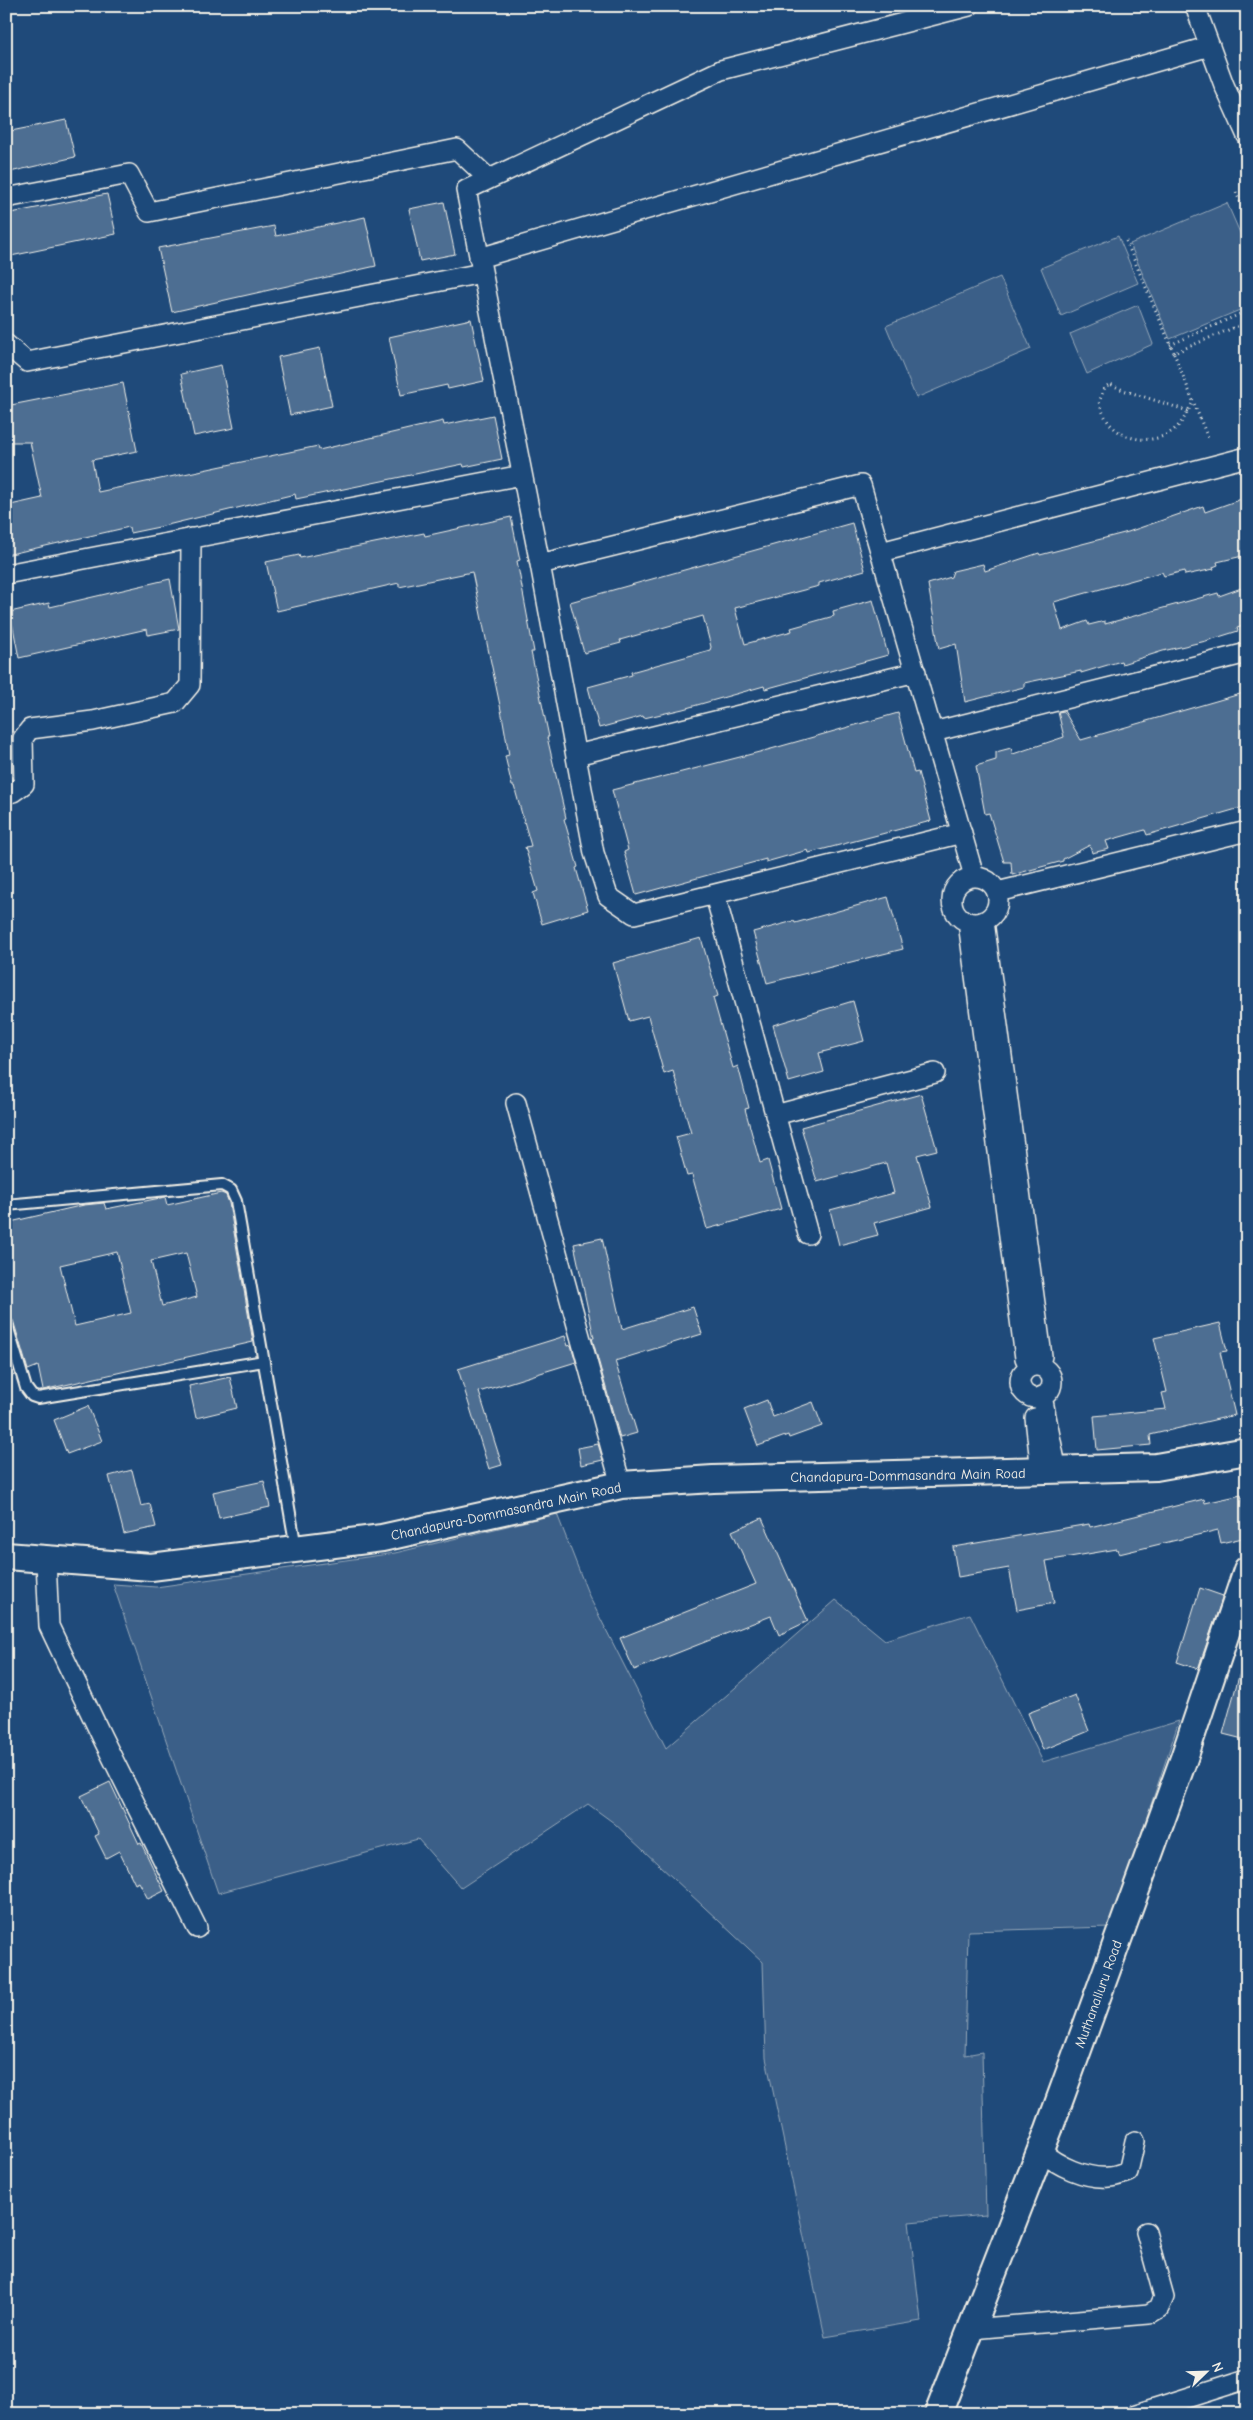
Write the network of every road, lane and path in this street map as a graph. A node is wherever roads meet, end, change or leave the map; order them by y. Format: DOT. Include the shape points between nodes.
graph roads {
  1 [pos="969,6"];
  2 [pos="1195,6"];
  3 [pos="1210,46"];
  4 [pos="1242,111"];
  5 [pos="1247,136"];
  6 [pos="489,179"];
  7 [pos="1236,192"];
  8 [pos="6,198"];
  9 [pos="1247,219"];
  10 [pos="1126,241"];
  11 [pos="481,265"];
  12 [pos="1247,311"];
  13 [pos="1247,322"];
  14 [pos="6,344"];
  15 [pos="1170,344"];
  16 [pos="1174,353"];
  17 [pos="1193,402"];
  18 [pos="1188,411"];
  19 [pos="1209,440"];
  20 [pos="1247,457"];
  21 [pos="522,475"];
  22 [pos="191,538"];
  23 [pos="881,552"];
  24 [pos="540,564"];
  25 [pos="6,574"];
  26 [pos="1247,653"];
  27 [pos="916,672"];
  28 [pos="933,732"];
  29 [pos="576,755"];
  30 [pos="6,794"];
  31 [pos="1247,831"];
  32 [pos="962,833"];
  33 [pos="974,876"];
  34 [pos="997,892"];
  35 [pos="715,895"];
  36 [pos="976,921"];
  37 [pos="935,1073"];
  38 [pos="516,1102"];
  39 [pos="775,1115"];
  40 [pos="6,1205"];
  41 [pos="808,1234"];
  42 [pos="6,1322"];
  43 [pos="264,1361"];
  44 [pos="1034,1367"];
  45 [pos="1037,1397"];
  46 [pos="1247,1451"];
  47 [pos="1049,1471"];
  48 [pos="621,1485"];
  49 [pos="297,1549"];
  50 [pos="6,1556"];
  51 [pos="46,1560"];
  52 [pos="1247,1570"];
  53 [pos="197,1928"];
  54 [pos="1135,2141"];
  55 [pos="1040,2151"];
  56 [pos="1146,2232"];
  57 [pos="970,2329"];
  58 [pos="1247,2379"];
  59 [pos="938,2414"];
  60 [pos="1136,2414"];
  1 -- 6 [label="street" via="722,70"];
  2 -- 3 [label="street"];
  3 -- 4 [label="street"];
  3 -- 11 [label="street"];
  4 -- 5 [label="street"];
  6 -- 8 [label="street" via="457,149 149,212 129,174"];
  6 -- 11 [label="street" via="466,190"];
  7 -- 9 [label="path"];
  10 -- 15 [label="path"];
  11 -- 14 [label="street" via="27,362"];
  11 -- 21 [label="street"];
  12 -- 15 [label="path"];
  13 -- 16 [label="path"];
  15 -- 16 [label="path"];
  16 -- 17 [label="path"];
  17 -- 18 [label="path"];
  17 -- 19 [label="path"];
  18 -- 18 [label="path" via="1176,428 1162,436 1134,440 1112,427 1099,402 1110,384"];
  20 -- 23 [label="street"];
  21 -- 22 [label="street"];
  21 -- 24 [label="street"];
  22 -- 25 [label="street"];
  22 -- 30 [label="street" via="190,685 175,703 93,721 30,729 23,738 24,784"];
  23 -- 24 [label="street" via="861,485"];
  23 -- 27 [label="street"];
  24 -- 29 [label="street"];
  26 -- 28 [label="street"];
  27 -- 28 [label="street"];
  27 -- 29 [label="street"];
  28 -- 32 [label="street"];
  29 -- 35 [label="street" via="594,853 608,896 634,914"];
  31 -- 34 [label="street"];
  32 -- 33 [label="street"];
  32 -- 35 [label="street"];
  33 -- 34 [label="street" via="992,883"];
  33 -- 36 [label="street" via="958,884 952,901 960,917"];
  34 -- 36 [label="street" via="994,914"];
  35 -- 39 [label="street"];
  36 -- 44 [label="street" via="1025,1358"];
  37 -- 39 [label="street"];
  38 -- 48 [label="street"];
  39 -- 41 [label="street"];
  40 -- 43 [label="lane" via="222,1185 232,1190"];
  42 -- 43 [label="lane" via="26,1388 38,1398"];
  43 -- 49 [label="lane"];
  44 -- 45 [label="street" via="1022,1374 1020,1383 1024,1392"];
  44 -- 45 [label="street" via="1046,1370 1051,1384 1048,1391"];
  45 -- 47 [label="street"];
  46 -- 47 [label="main road, Chandapura-Dommasandra Main Road" via="1156,1467"];
  47 -- 48 [label="main road, Chandapura-Dommasandra Main Road" via="713,1479"];
  48 -- 49 [label="main road, Chandapura-Dommasandra Main Road" via="382,1538"];
  49 -- 51 [label="main road, Chandapura-Dommasandra Main Road" via="151,1567"];
  50 -- 51 [label="main road, Chandapura-Dommasandra Main Road"];
  51 -- 53 [label="street" via="50,1626"];
  52 -- 55 [label="main road, Muthanalluru Road" via="1184,1758"];
  54 -- 55 [label="street" via="1128,2172 1109,2178 1058,2165"];
  55 -- 57 [label="main road, Muthanalluru Road"];
  56 -- 57 [label="street" via="1164,2297 1159,2308 1148,2314"];
  57 -- 59 [label="main road, Muthanalluru Road"];
  58 -- 60 [label="street"];
}
